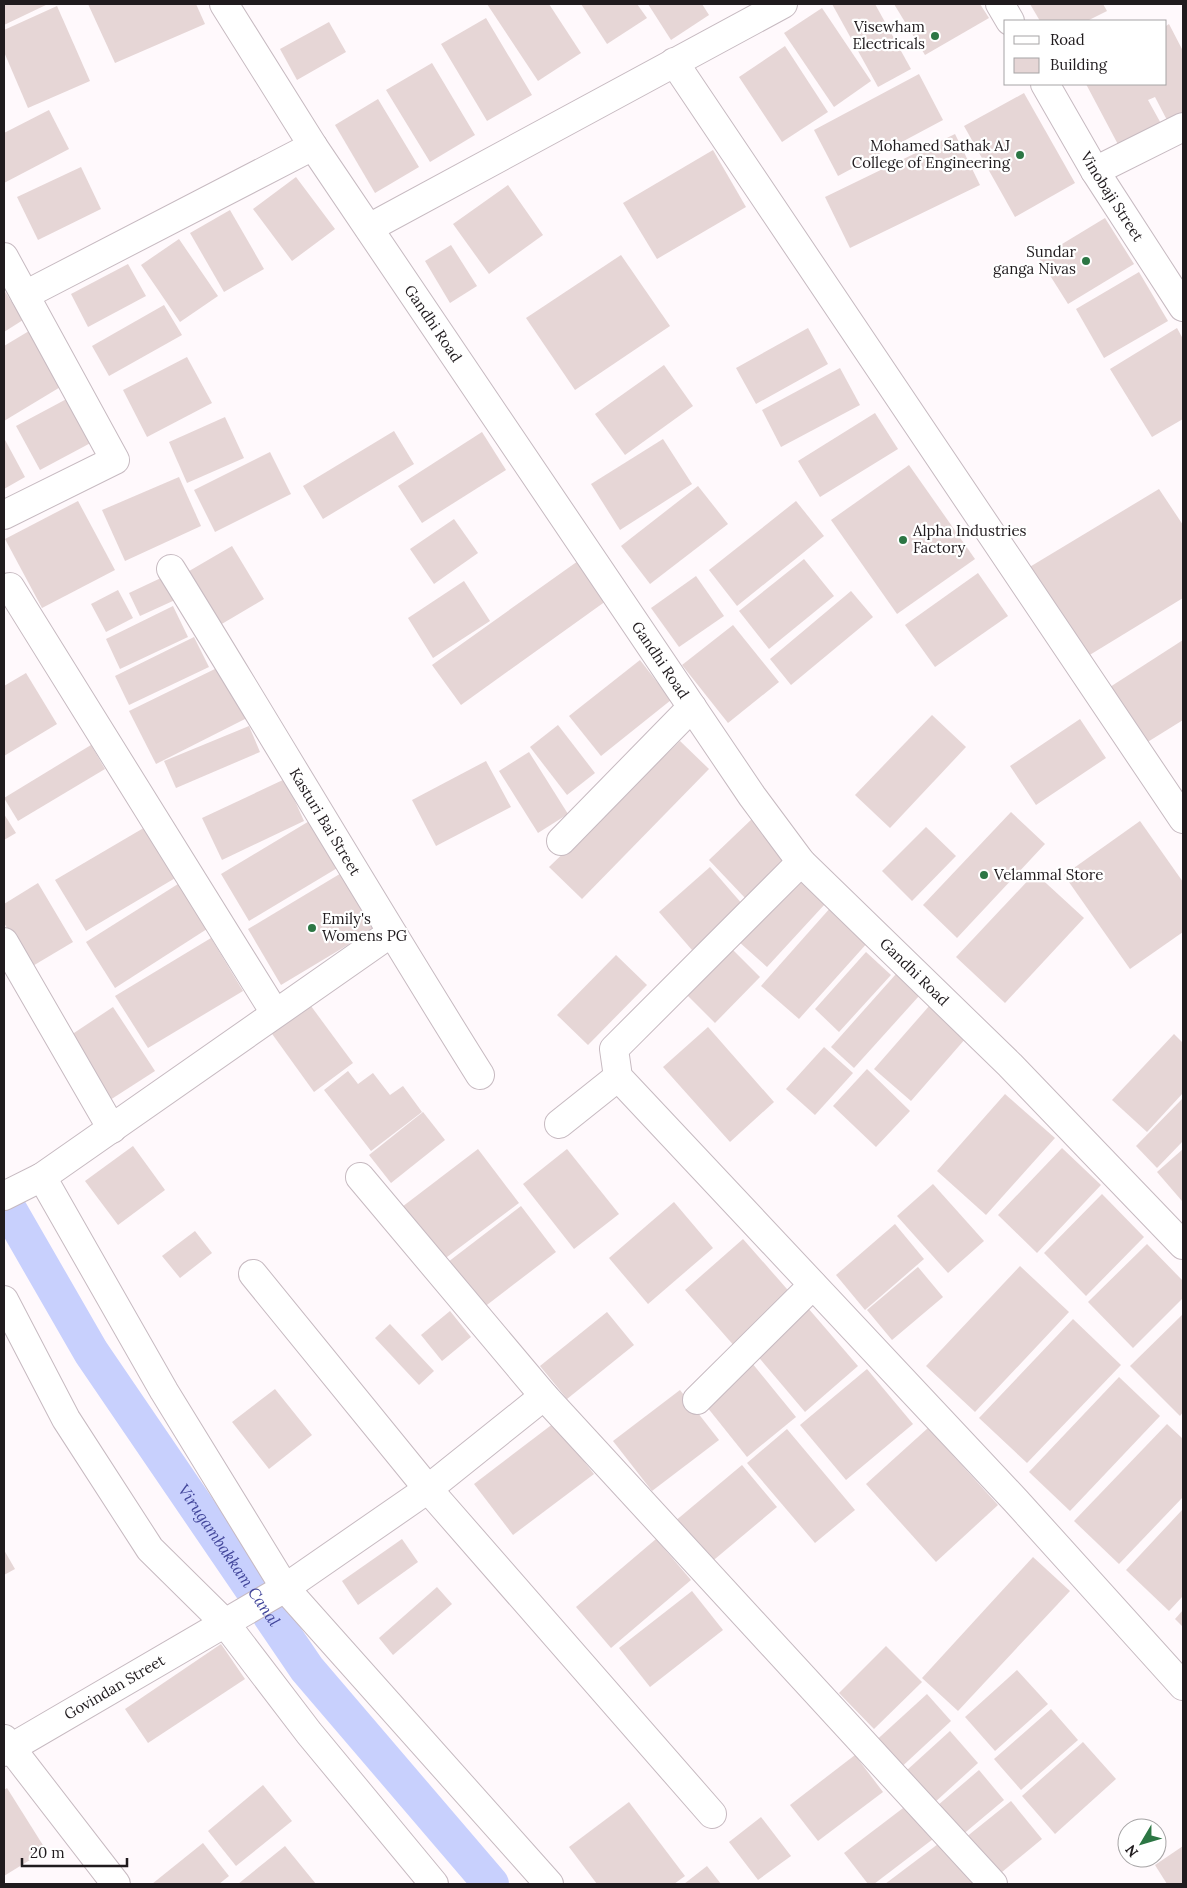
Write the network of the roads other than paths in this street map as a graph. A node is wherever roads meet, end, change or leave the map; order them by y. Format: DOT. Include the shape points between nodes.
graph roads {
  1 [pos="224,4"];
  2 [pos="783,4"];
  3 [pos="1000,4"];
  4 [pos="1009,20"];
  5 [pos="674,62"];
  6 [pos="1046,85"];
  7 [pos="1183,127"];
  8 [pos="313,146"];
  9 [pos="1095,171"];
  10 [pos="369,228"];
  11 [pos="4,257"];
  12 [pos="25,295"];
  13 [pos="1183,306"];
  14 [pos="4,515"];
  15 [pos="171,569"];
  16 [pos="10,587"];
  17 [pos="692,707"];
  18 [pos="1183,819"];
  19 [pos="560,841"];
  20 [pos="801,862"];
  21 [pos="391,933"];
  22 [pos="4,942"];
  23 [pos="275,1013"];
  24 [pos="480,1075"];
  25 [pos="618,1077"];
  26 [pos="559,1124"];
  27 [pos="112,1129"];
  28 [pos="42,1178"];
  29 [pos="360,1178"];
  30 [pos="4,1196"];
  31 [pos="1183,1244"];
  32 [pos="253,1274"];
  33 [pos="813,1285"];
  34 [pos="4,1300"];
  35 [pos="544,1396"];
  36 [pos="697,1400"];
  37 [pos="428,1489"];
  38 [pos="285,1588"];
  39 [pos="225,1623"];
  40 [pos="1183,1686"];
  41 [pos="6,1746"];
  42 [pos="712,1814"];
  43 [pos="116,1884"];
  44 [pos="434,1884"];
  45 [pos="549,1884"];
  46 [pos="993,1884"];
  1 -- 8 [label="street, Gandhi Road"];
  2 -- 5 [label="street"];
  3 -- 4 [label="street"];
  5 -- 10 [label="street"];
  5 -- 18 [label="street"];
  6 -- 9 [label="street, Vinobaji Street"];
  7 -- 9 [label="street"];
  8 -- 10 [label="street, Gandhi Road"];
  8 -- 12 [label="street"];
  9 -- 13 [label="street, Vinobaji Street"];
  10 -- 17 [label="street, Gandhi Road"];
  11 -- 12 [label="street"];
  12 -- 14 [label="street" via="115,460"];
  15 -- 21 [label="street, Kasturi Bai Street"];
  16 -- 23 [label="street"];
  17 -- 19 [label="street"];
  17 -- 20 [label="street, Gandhi Road"];
  20 -- 25 [label="street" via="614,1049"];
  20 -- 31 [label="street, Gandhi Road" via="1010,1065"];
  21 -- 23 [label="street"];
  21 -- 24 [label="street, Kasturi Bai Street"];
  22 -- 27 [label="street"];
  23 -- 27 [label="street"];
  25 -- 26 [label="street"];
  25 -- 33 [label="street"];
  27 -- 28 [label="street"];
  28 -- 30 [label="street"];
  28 -- 38 [label="street" via="164,1391"];
  29 -- 35 [label="street"];
  32 -- 37 [label="street"];
  33 -- 36 [label="street"];
  33 -- 40 [label="street" via="1016,1501"];
  34 -- 39 [label="street" via="66,1419 150,1549"];
  35 -- 37 [label="street, Govindan Street"];
  35 -- 46 [label="street"];
  37 -- 38 [label="street, Govindan Street"];
  37 -- 42 [label="street"];
  38 -- 39 [label="street, Govindan Street"];
  38 -- 45 [label="street"];
  39 -- 41 [label="street, Govindan Street"];
  39 -- 44 [label="street" via="309,1733"];
  41 -- 43 [label="street"];
}
